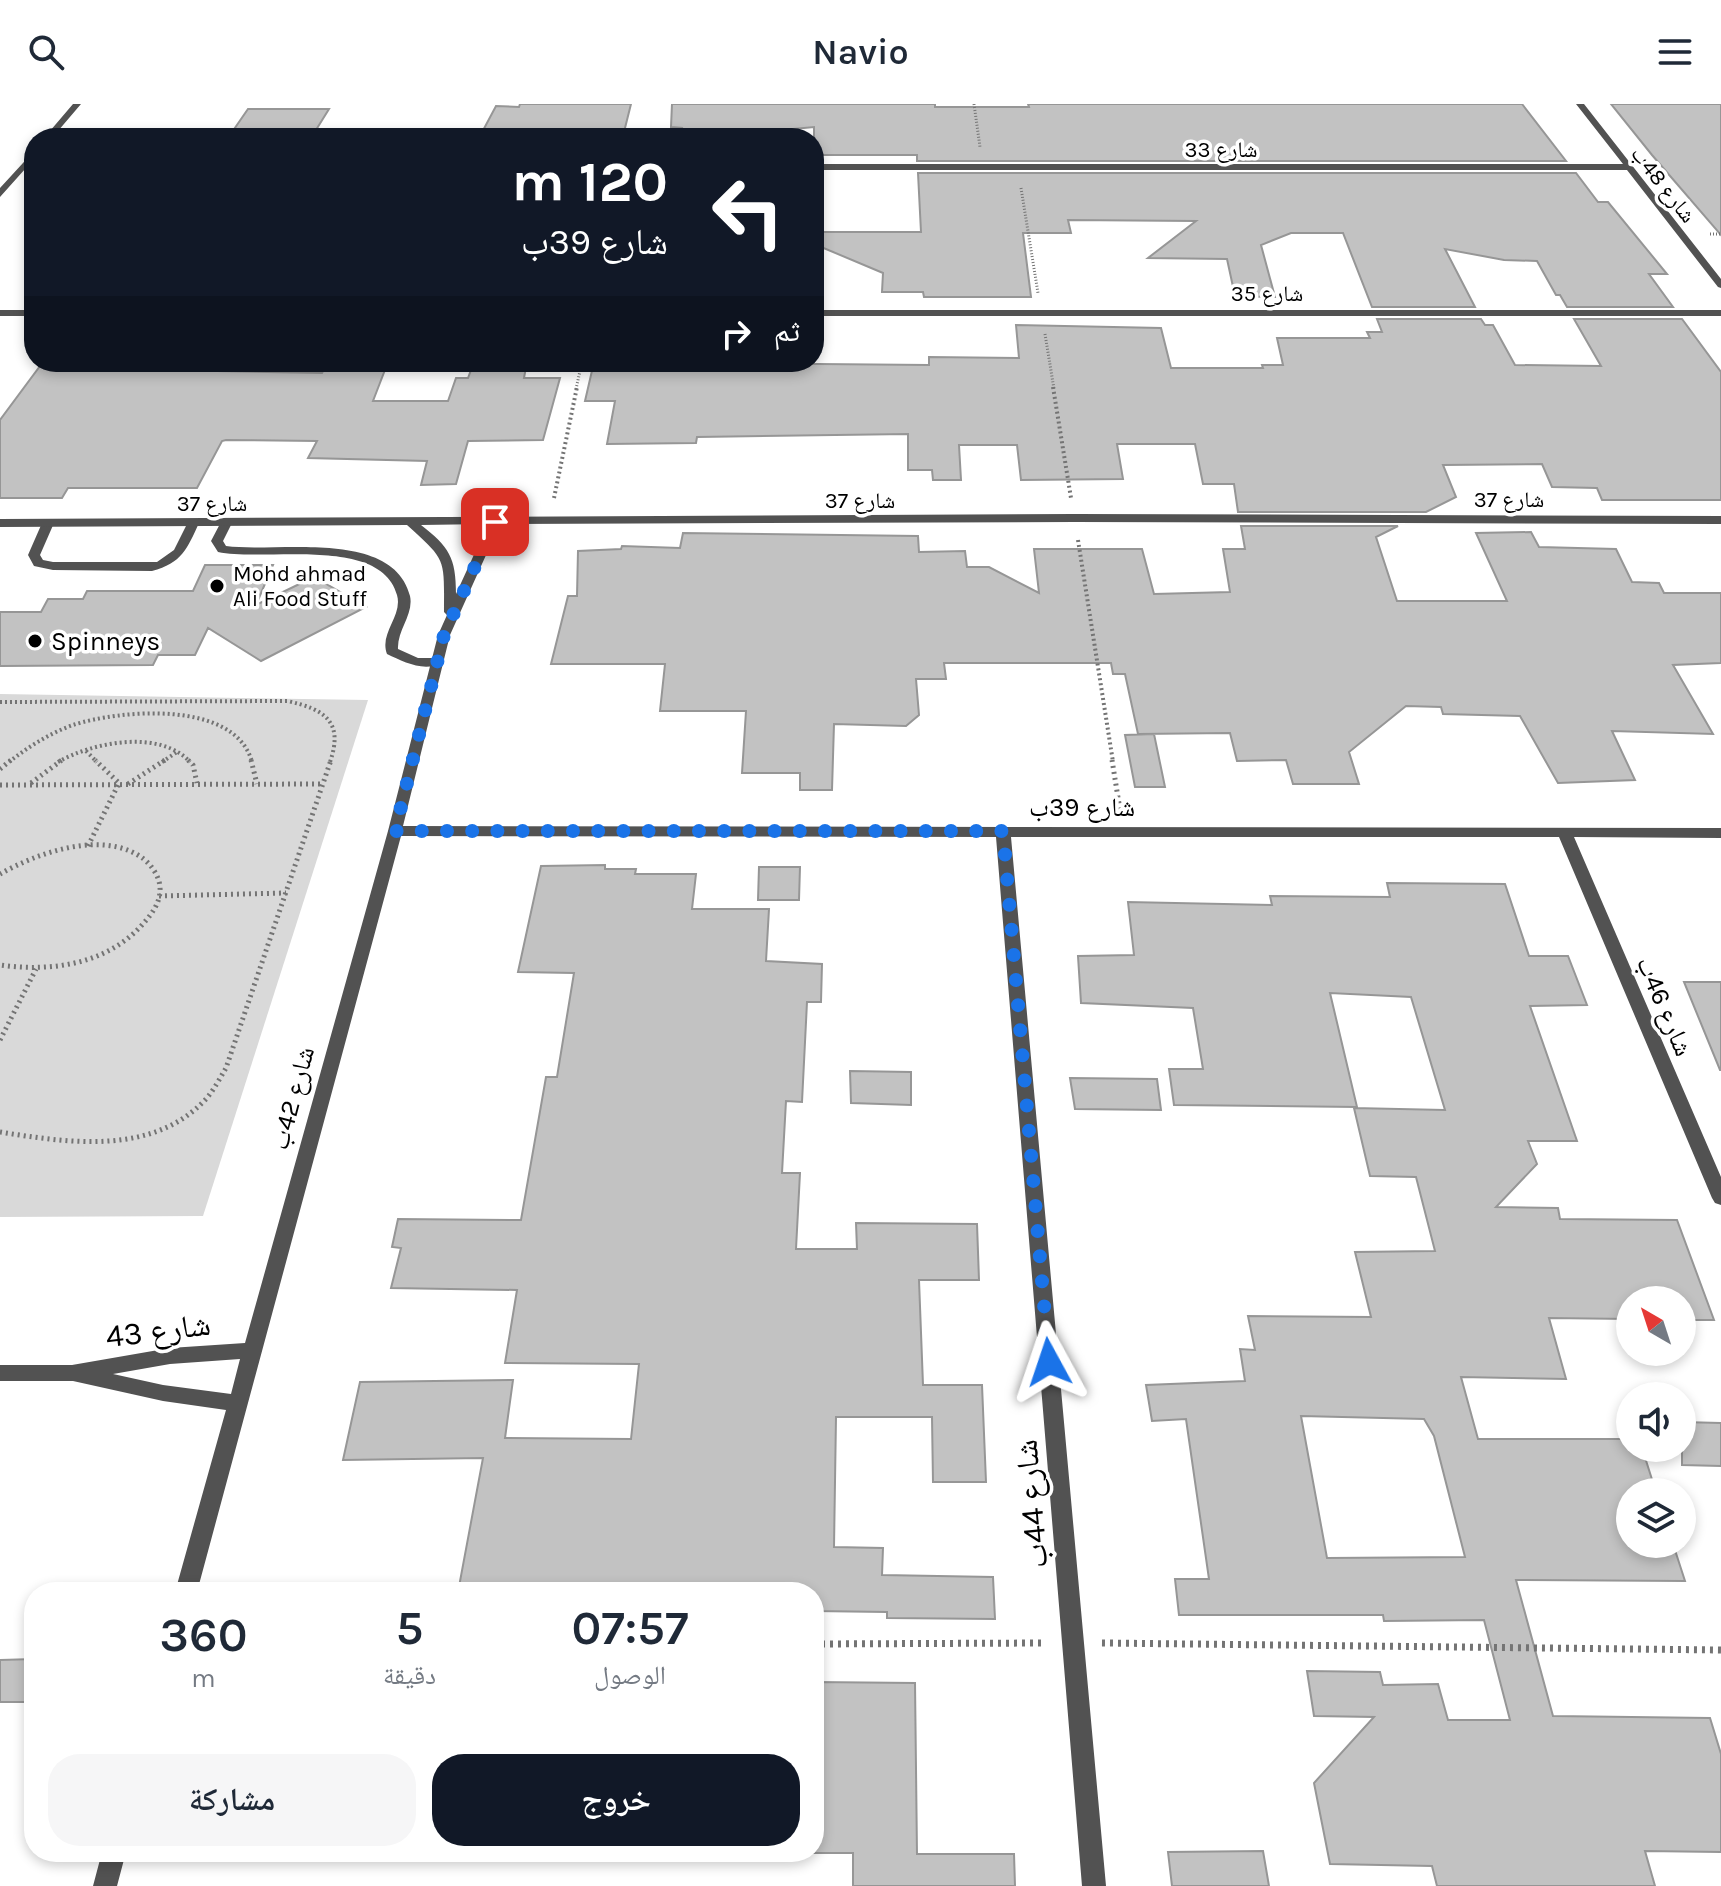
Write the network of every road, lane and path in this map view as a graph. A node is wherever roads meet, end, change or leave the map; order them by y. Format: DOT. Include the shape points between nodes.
graph roads {
  1 [pos="77,104"];
  2 [pos="974,104"];
  3 [pos="1580,104"];
  4 [pos="57,128"];
  5 [pos="824,167"];
  6 [pos="983,167"];
  7 [pos="1628,167"];
  8 [pos="23,168"];
  9 [pos="0,194"];
  10 [pos="1721,285"];
  11 [pos="0,313"];
  12 [pos="24,313"];
  13 [pos="824,313"];
  14 [pos="1721,313"];
  15 [pos="580,372"];
  16 [pos="1721,520"];
  17 [pos="495,522"];
  18 [pos="549,522"];
  19 [pos="0,523"];
  20 [pos="48,523"];
  21 [pos="193,523"];
  22 [pos="226,523"];
  23 [pos="412,523"];
  24 [pos="450,618"];
  25 [pos="436,662"];
  26 [pos="0,702"];
  27 [pos="86,750"];
  28 [pos="178,752"];
  29 [pos="0,769"];
  30 [pos="119,783"];
  31 [pos="197,783"];
  32 [pos="30,784"];
  33 [pos="128,784"];
  34 [pos="257,784"];
  35 [pos="323,784"];
  36 [pos="0,785"];
  37 [pos="395,831"];
  38 [pos="1003,831"];
  39 [pos="1564,832"];
  40 [pos="1721,833"];
  41 [pos="88,846"];
  42 [pos="0,874"];
  43 [pos="286,893"];
  44 [pos="159,896"];
  45 [pos="0,965"];
  46 [pos="36,969"];
  47 [pos="0,1040"];
  48 [pos="0,1132"];
  49 [pos="1721,1198"];
  50 [pos="252,1350"];
  51 [pos="0,1373"];
  52 [pos="72,1373"];
  53 [pos="238,1403"];
  54 [pos="189,1582"];
  55 [pos="1073,1643"];
  56 [pos="824,1644"];
  57 [pos="1721,1650"];
  58 [pos="111,1862"];
  59 [pos="105,1886"];
  60 [pos="1094,1886"];
  1 -- 4 [label="street"];
  2 -- 6 [label="path"];
  3 -- 7 [label="street, شارع 48ب"];
  5 -- 6 [label="street, شارع 33"];
  6 -- 7 [label="street, شارع 33"];
  7 -- 10 [label="street, شارع 48ب"];
  8 -- 9 [label="street"];
  11 -- 12 [label="street"];
  13 -- 14 [label="street, شارع 35"];
  15 -- 18 [label="path"];
  16 -- 18 [label="street, شارع 37"];
  17 -- 18 [label="street, شارع 37"];
  17 -- 23 [label="street, شارع 37"];
  17 -- 24 [label="street, شارع 42ب"];
  19 -- 20 [label="street, شارع 37"];
  20 -- 21 [label="street, شارع 37"];
  20 -- 21 [label="street" via="34,555 38,563 138,567 173,560"];
  21 -- 22 [label="street, شارع 37"];
  22 -- 23 [label="street, شارع 37"];
  22 -- 25 [label="street" via="217,541 222,549 338,552 380,566 398,581 405,600 392,651 416,662"];
  23 -- 24 [label="street, شارع 42ب" via="445,550"];
  24 -- 25 [label="street, شارع 42ب"];
  25 -- 37 [label="street, شارع 42ب"];
  26 -- 35 [label="path" via="296,701 325,714 337,732"];
  27 -- 28 [label="path" via="136,743"];
  27 -- 30 [label="path"];
  27 -- 32 [label="path" via="54,764"];
  28 -- 31 [label="path" via="193,766"];
  28 -- 33 [label="path"];
  29 -- 34 [label="path" via="35,742 73,726 113,715 170,713 204,720 233,735 252,756"];
  30 -- 32 [label="path"];
  30 -- 33 [label="path"];
  30 -- 41 [label="path"];
  31 -- 33 [label="path"];
  31 -- 34 [label="path"];
  32 -- 36 [label="path"];
  34 -- 35 [label="path"];
  35 -- 43 [label="path"];
  37 -- 38 [label="street, شارع 39ب"];
  37 -- 50 [label="street, شارع 42ب"];
  38 -- 39 [label="street, شارع 39ب"];
  38 -- 55 [label="street, شارع 44ب"];
  39 -- 40 [label="street, شارع 39ب"];
  39 -- 49 [label="street, شارع 46ب"];
  41 -- 42 [label="path" via="46,852"];
  41 -- 44 [label="path" via="128,851 143,859 159,882"];
  43 -- 44 [label="path"];
  43 -- 48 [label="path" via="226,1068 205,1101 165,1128 116,1143 70,1144"];
  44 -- 46 [label="path" via="143,925 107,951 73,964"];
  45 -- 46 [label="path"];
  46 -- 47 [label="path"];
  50 -- 52 [label="street, شارع 43" via="170,1356"];
  50 -- 53 [label="street, شارع 42ب"];
  51 -- 52 [label="street, شارع 43"];
  52 -- 53 [label="street, شارع 43"];
  53 -- 54 [label="street, شارع 42ب"];
  55 -- 56 [label="path"];
  55 -- 57 [label="path"];
  55 -- 60 [label="street, شارع 44ب"];
  58 -- 59 [label="street"];
}
